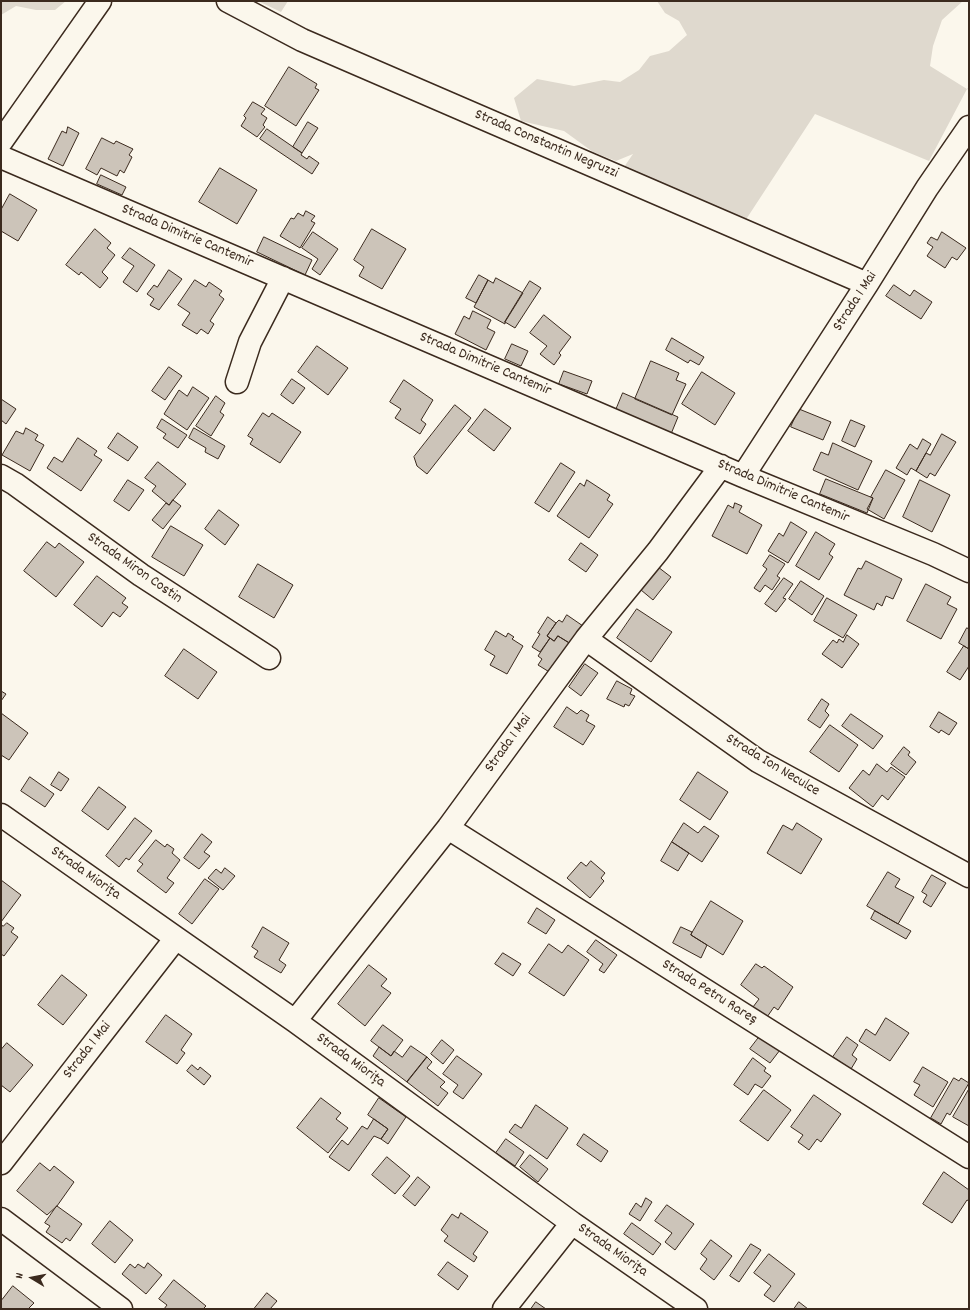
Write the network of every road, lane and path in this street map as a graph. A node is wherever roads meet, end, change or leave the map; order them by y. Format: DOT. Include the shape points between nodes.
graph roads {
  1 [pos="100,1"];
  2 [pos="228,1"];
  3 [pos="969,127"];
  4 [pos="1,142"];
  5 [pos="1,157"];
  6 [pos="283,278"];
  7 [pos="867,284"];
  8 [pos="237,382"];
  9 [pos="721,466"];
  10 [pos="1,476"];
  11 [pos="743,476"];
  12 [pos="969,571"];
  13 [pos="586,639"];
  14 [pos="269,658"];
  15 [pos="1,815"];
  16 [pos="448,828"];
  17 [pos="969,876"];
  18 [pos="176,938"];
  19 [pos="295,1021"];
  20 [pos="969,1157"];
  21 [pos="1,1163"];
  22 [pos="1,1219"];
  23 [pos="572,1223"];
  24 [pos="121,1309"];
  25 [pos="504,1309"];
  26 [pos="696,1309"];
  1 -- 4 [label="street"];
  2 -- 7 [label="street, Strada Constantin Negruzzi" via="302,40"];
  3 -- 7 [label="street, Strada 1 Mai" via="926,188"];
  5 -- 6 [label="street, Strada Dimitrie Cantemir"];
  6 -- 8 [label="street" via="250,342"];
  6 -- 9 [label="street, Strada Dimitrie Cantemir"];
  7 -- 11 [label="street, Strada 1 Mai"];
  9 -- 11 [label="street, Strada Dimitrie Cantemir"];
  9 -- 13 [label="street, Strada 1 Mai" via="658,551"];
  10 -- 14 [label="street, Strada Miron Costin" via="141,575"];
  11 -- 12 [label="street, Strada Dimitrie Cantemir"];
  13 -- 16 [label="street, Strada 1 Mai"];
  13 -- 17 [label="street, Strada Ion Neculce" via="758,761"];
  15 -- 18 [label="street, Strada Miorița"];
  16 -- 19 [label="street, Strada 1 Mai"];
  16 -- 20 [label="street, Strada Petru Rareș"];
  18 -- 19 [label="street, Strada Miorița"];
  18 -- 21 [label="street, Strada 1 Mai"];
  19 -- 23 [label="street, Strada Miorița"];
  22 -- 24 [label="street"];
  23 -- 25 [label="street"];
  23 -- 26 [label="street, Strada Miorița"];
}
